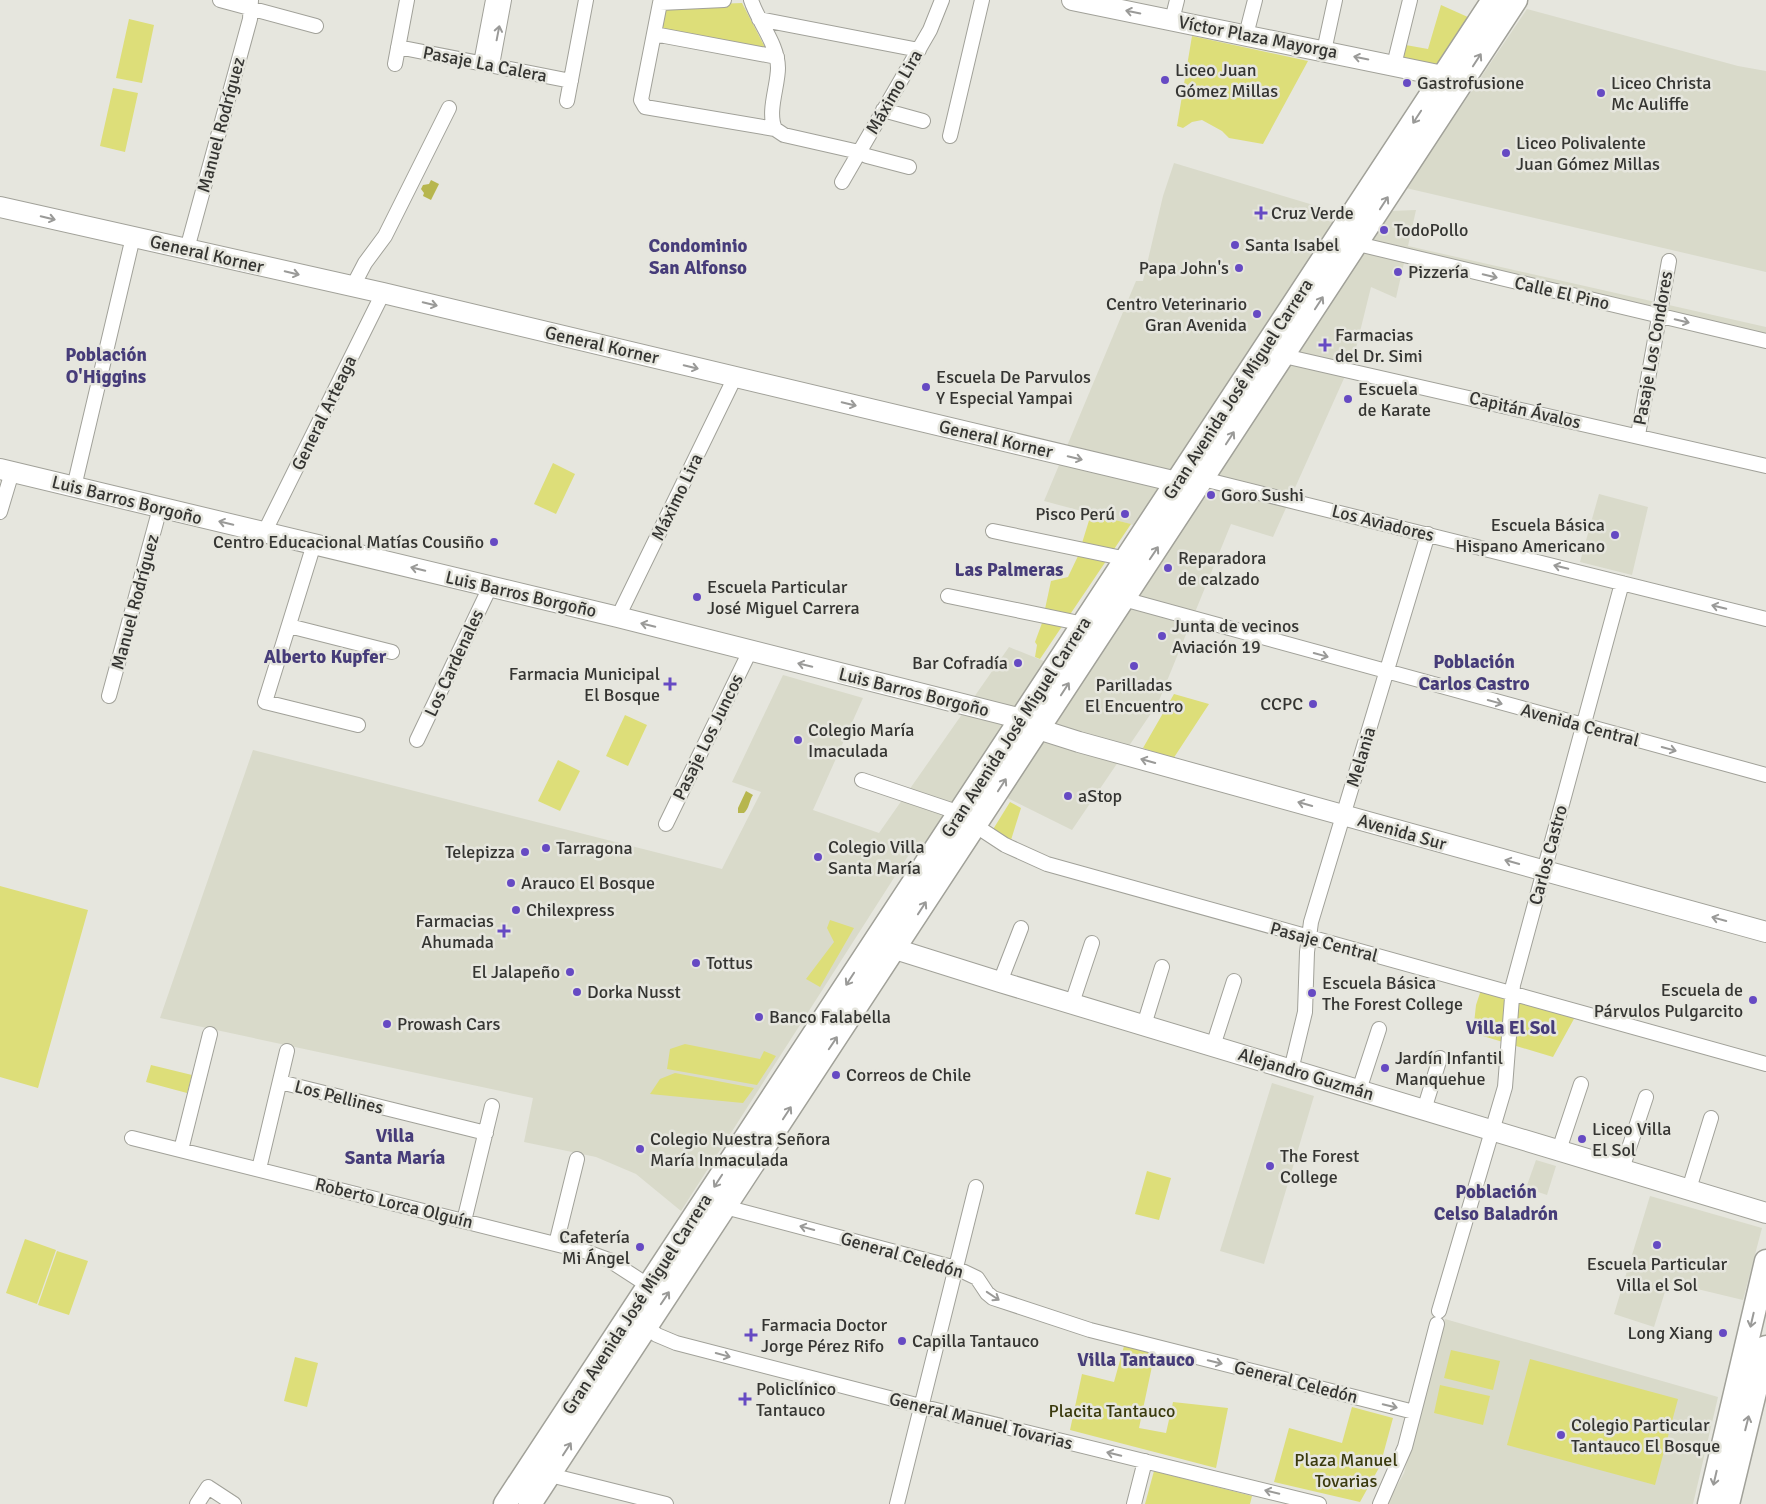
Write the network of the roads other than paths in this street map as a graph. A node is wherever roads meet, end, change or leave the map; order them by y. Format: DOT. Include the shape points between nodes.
graph roads {
  1 [pos="220,0"];
  2 [pos="408,0"];
  3 [pos="493,0"];
  4 [pos="504,0"];
  5 [pos="586,0"];
  6 [pos="724,0"];
  7 [pos="751,0"];
  8 [pos="942,0"];
  9 [pos="982,0"];
  10 [pos="1072,0"];
  11 [pos="1177,0"];
  12 [pos="1255,0"];
  13 [pos="1335,0"];
  14 [pos="1410,0"];
  15 [pos="1493,0"];
  16 [pos="1516,0"];
  17 [pos="252,4"];
  18 [pos="759,19"];
  19 [pos="1172,20"];
  20 [pos="316,26"];
  21 [pos="654,34"];
  22 [pos="1246,35"];
  23 [pos="398,47"];
  24 [pos="919,50"];
  25 [pos="1324,50"];
  26 [pos="777,57"];
  27 [pos="395,64"];
  28 [pos="486,64"];
  29 [pos="1394,65"];
  30 [pos="1443,76"];
  31 [pos="571,81"];
  32 [pos="567,101"];
  33 [pos="1451,101"];
  34 [pos="449,108"];
  35 [pos="883,110"];
  36 [pos="923,121"];
  37 [pos="775,129"];
  38 [pos="950,136"];
  39 [pos="859,152"];
  40 [pos="909,167"];
  41 [pos="842,182"];
  42 [pos="0,207"];
  43 [pos="1348,222"];
  44 [pos="133,237"];
  45 [pos="1358,244"];
  46 [pos="187,249"];
  47 [pos="1669,262"];
  48 [pos="354,286"];
  49 [pos="383,293"];
  50 [pos="1659,316"];
  51 [pos="1766,341"];
  52 [pos="1284,356"];
  53 [pos="735,377"];
  54 [pos="1638,436"];
  55 [pos="1766,466"];
  56 [pos="6,470"];
  57 [pos="1203,479"];
  58 [pos="1176,482"];
  59 [pos="74,487"];
  60 [pos="160,508"];
  61 [pos="0,512"];
  62 [pos="992,531"];
  63 [pos="264,533"];
  64 [pos="1428,534"];
  65 [pos="314,544"];
  66 [pos="1127,558"];
  67 [pos="1622,582"];
  68 [pos="490,587"];
  69 [pos="948,596"];
  70 [pos="1114,596"];
  71 [pos="618,617"];
  72 [pos="1766,619"];
  73 [pos="1084,624"];
  74 [pos="289,626"];
  75 [pos="750,650"];
  76 [pos="392,652"];
  77 [pos="1386,673"];
  78 [pos="109,696"];
  79 [pos="1030,724"];
  80 [pos="358,725"];
  81 [pos="1582,726"];
  82 [pos="417,740"];
  83 [pos="1766,776"];
  84 [pos="862,780"];
  85 [pos="1343,815"];
  86 [pos="968,819"];
  87 [pos="666,824"];
  88 [pos="1544,871"];
  89 [pos="1021,928"];
  90 [pos="1766,932"];
  91 [pos="1308,937"];
  92 [pos="1092,943"];
  93 [pos="886,944"];
  94 [pos="1162,967"];
  95 [pos="1234,981"];
  96 [pos="1000,982"];
  97 [pos="1512,993"];
  98 [pos="1072,1003"];
  99 [pos="1144,1025"];
  100 [pos="1379,1029"];
  101 [pos="210,1034"];
  102 [pos="1214,1046"];
  103 [pos="287,1051"];
  104 [pos="1440,1058"];
  105 [pos="1766,1064"];
  106 [pos="1291,1070"];
  107 [pos="280,1082"];
  108 [pos="1581,1084"];
  109 [pos="1359,1090"];
  110 [pos="1646,1097"];
  111 [pos="492,1106"];
  112 [pos="1424,1110"];
  113 [pos="1711,1118"];
  114 [pos="1492,1130"];
  115 [pos="486,1133"];
  116 [pos="132,1138"];
  117 [pos="181,1150"];
  118 [pos="1559,1150"];
  119 [pos="578,1159"];
  120 [pos="259,1169"];
  121 [pos="1622,1169"];
  122 [pos="976,1187"];
  123 [pos="1689,1189"];
  124 [pos="726,1207"];
  125 [pos="1766,1213"];
  126 [pos="464,1221"];
  127 [pos="556,1244"];
  128 [pos="1766,1261"];
  129 [pos="956,1268"];
  130 [pos="649,1286"];
  131 [pos="646,1327"];
  132 [pos="1766,1347"];
  133 [pos="921,1406"];
  134 [pos="1414,1412"];
  135 [pos="1145,1462"];
  136 [pos="550,1475"];
  137 [pos="197,1504"];
  138 [pos="234,1504"];
  139 [pos="505,1504"];
  140 [pos="530,1504"];
  141 [pos="666,1504"];
  142 [pos="897,1504"];
  143 [pos="1134,1504"];
  144 [pos="1319,1504"];
  145 [pos="1380,1504"];
  146 [pos="1709,1504"];
  147 [pos="1728,1504"];
  1 -- 17 [label="street"];
  2 -- 23 [label="street"];
  3 -- 28 [label="street"];
  28 -- 4 [label="street, one-way"];
  5 -- 31 [label="street"];
  6 -- 21 [label="street" via="660,3"];
  7 -- 18 [label="street"];
  8 -- 24 [label="street, Máximo Lira"];
  9 -- 38 [label="street"];
  19 -- 10 [label="street, Víctor Plaza Mayorga, one-way"];
  11 -- 19 [label="street"];
  12 -- 22 [label="street"];
  13 -- 25 [label="street"];
  14 -- 29 [label="street"];
  15 -- 30 [label="main road, Gran Avenida José Miguel Carrera"];
  33 -- 16 [label="main road, Gran Avenida José Miguel Carrera, one-way"];
  17 -- 20 [label="street"];
  17 -- 46 [label="street, Manuel Rodríguez"];
  18 -- 24 [label="street"];
  18 -- 26 [label="street"];
  19 -- 22 [label="street, Víctor Plaza Mayorga"];
  21 -- 26 [label="street"];
  21 -- 37 [label="street" via="642,105"];
  22 -- 25 [label="street, Víctor Plaza Mayorga"];
  23 -- 27 [label="street"];
  23 -- 28 [label="street, Pasaje La Calera"];
  24 -- 35 [label="street, Máximo Lira"];
  29 -- 25 [label="street, Víctor Plaza Mayorga, one-way"];
  26 -- 37 [label="street"];
  28 -- 31 [label="street, Pasaje La Calera"];
  29 -- 30 [label="street, Víctor Plaza Mayorga"];
  30 -- 33 [label="main road" via="1450,88"];
  30 -- 43 [label="main road, Gran Avenida José Miguel Carrera, one-way"];
  31 -- 32 [label="street"];
  45 -- 33 [label="main road, Gran Avenida José Miguel Carrera, one-way"];
  34 -- 48 [label="street" via="385,236 365,263"];
  35 -- 36 [label="street"];
  35 -- 39 [label="street, Máximo Lira"];
  37 -- 39 [label="street" via="784,136"];
  39 -- 40 [label="street"];
  39 -- 41 [label="street, Máximo Lira"];
  42 -- 44 [label="street, General Korner, one-way"];
  43 -- 45 [label="main road" via="1350,235"];
  43 -- 58 [label="main road, Gran Avenida José Miguel Carrera"];
  44 -- 46 [label="street, General Korner"];
  44 -- 59 [label="street"];
  45 -- 50 [label="street, Calle El Pino, one-way"];
  52 -- 45 [label="main road, Gran Avenida José Miguel Carrera, one-way"];
  46 -- 48 [label="street, General Korner, one-way"];
  47 -- 50 [label="street, Pasaje Los Condores"];
  48 -- 49 [label="street, General Korner"];
  49 -- 53 [label="street, General Korner, one-way"];
  49 -- 63 [label="street, General Arteaga"];
  50 -- 51 [label="street, Calle El Pino, one-way"];
  50 -- 54 [label="street, Pasaje Los Condores"];
  52 -- 54 [label="street, Capitán Ávalos"];
  57 -- 52 [label="main road, Gran Avenida José Miguel Carrera, one-way"];
  53 -- 58 [label="street, General Korner, one-way"];
  53 -- 71 [label="street, Máximo Lira"];
  54 -- 55 [label="street, Capitán Ávalos"];
  56 -- 59 [label="street, Luis Barros Borgoño"];
  56 -- 61 [label="street"];
  57 -- 58 [label="street, General Korner"];
  57 -- 64 [label="street, Los Aviadores"];
  70 -- 57 [label="main road, Gran Avenida José Miguel Carrera, one-way"];
  58 -- 66 [label="main road, Gran Avenida José Miguel Carrera"];
  59 -- 60 [label="street, Luis Barros Borgoño"];
  63 -- 60 [label="street, Luis Barros Borgoño, one-way"];
  60 -- 78 [label="street, Manuel Rodríguez"];
  62 -- 66 [label="street"];
  63 -- 65 [label="street, Luis Barros Borgoño"];
  67 -- 64 [label="street, Los Aviadores, one-way"];
  64 -- 77 [label="street, Melania"];
  68 -- 65 [label="street, Luis Barros Borgoño, one-way"];
  65 -- 74 [label="street"];
  66 -- 70 [label="main road, Gran Avenida José Miguel Carrera"];
  72 -- 67 [label="street, Los Aviadores, one-way"];
  67 -- 81 [label="street, Carlos Castro"];
  68 -- 71 [label="street, Luis Barros Borgoño"];
  68 -- 82 [label="street, Los Cardenales"];
  69 -- 73 [label="street"];
  70 -- 73 [label="main road, Gran Avenida José Miguel Carrera"];
  70 -- 77 [label="street, Avenida Central, one-way"];
  79 -- 70 [label="main road, Gran Avenida José Miguel Carrera, one-way"];
  75 -- 71 [label="street, Luis Barros Borgoño, one-way"];
  73 -- 79 [label="main road, Gran Avenida José Miguel Carrera"];
  74 -- 76 [label="street"];
  74 -- 80 [label="street" via="265,702"];
  79 -- 75 [label="street, Luis Barros Borgoño, one-way"];
  75 -- 87 [label="street, Pasaje Los Juncos"];
  77 -- 81 [label="street, Avenida Central, one-way"];
  77 -- 85 [label="street, Melania"];
  85 -- 79 [label="street, Avenida Sur, one-way"];
  79 -- 86 [label="main road, Gran Avenida José Miguel Carrera"];
  81 -- 83 [label="street, Avenida Central, one-way"];
  81 -- 88 [label="street, Carlos Castro"];
  84 -- 86 [label="street, Pasaje Central"];
  88 -- 85 [label="street, Avenida Sur, one-way"];
  85 -- 91 [label="street, Melania"];
  86 -- 91 [label="street, Pasaje Central" via="1005,846 1047,864"];
  86 -- 93 [label="main road, Gran Avenida José Miguel Carrera"];
  90 -- 88 [label="street, Avenida Sur, one-way"];
  88 -- 97 [label="street, Carlos Castro"];
  89 -- 96 [label="street"];
  91 -- 97 [label="street, Pasaje Central"];
  91 -- 106 [label="street, Melania" via="1305,1012"];
  92 -- 98 [label="street"];
  93 -- 96 [label="street, Alejandro Guzmán"];
  124 -- 93 [label="main road, Gran Avenida José Miguel Carrera, one-way"];
  93 -- 130 [label="main road, Gran Avenida José Miguel Carrera, one-way"];
  94 -- 99 [label="street"];
  95 -- 102 [label="street"];
  96 -- 98 [label="street, Alejandro Guzmán"];
  97 -- 105 [label="street, Pasaje Central"];
  97 -- 114 [label="street, Carlos Castro" via="1508,1075"];
  98 -- 99 [label="street, Alejandro Guzmán"];
  99 -- 102 [label="street, Alejandro Guzmán"];
  100 -- 109 [label="street"];
  101 -- 117 [label="street"];
  102 -- 106 [label="street, Alejandro Guzmán"];
  103 -- 107 [label="street"];
  104 -- 112 [label="street"];
  106 -- 109 [label="street, Alejandro Guzmán"];
  107 -- 115 [label="street, Los Pellines"];
  107 -- 120 [label="street"];
  108 -- 118 [label="street"];
  109 -- 112 [label="street, Alejandro Guzmán"];
  110 -- 121 [label="street"];
  111 -- 115 [label="street"];
  112 -- 114 [label="street, Alejandro Guzmán"];
  113 -- 123 [label="street"];
  114 -- 118 [label="street, Alejandro Guzmán"];
  114 -- 134 [label="street, Carlos Castro"];
  115 -- 126 [label="street"];
  116 -- 117 [label="street, Roberto Lorca Olguín"];
  117 -- 120 [label="street, Roberto Lorca Olguín"];
  118 -- 121 [label="street, Alejandro Guzmán"];
  119 -- 127 [label="street"];
  120 -- 126 [label="street, Roberto Lorca Olguín"];
  121 -- 123 [label="street, Alejandro Guzmán"];
  122 -- 129 [label="street"];
  123 -- 125 [label="street, Alejandro Guzmán"];
  129 -- 124 [label="street, General Celedón, one-way"];
  131 -- 124 [label="main road, Gran Avenida José Miguel Carrera, one-way"];
  126 -- 127 [label="street, Roberto Lorca Olguín"];
  127 -- 130 [label="street, Roberto Lorca Olguín" via="600,1256"];
  128 -- 146 [label="main road, one-way"];
  129 -- 133 [label="street"];
  129 -- 134 [label="street, General Celedón, one-way" via="977,1278 993,1298 1013,1306 1090,1330"];
  130 -- 139 [label="main road, Gran Avenida José Miguel Carrera"];
  131 -- 133 [label="street, General Manuel Tovarias, one-way" via="676,1343"];
  136 -- 131 [label="main road, Gran Avenida José Miguel Carrera, one-way"];
  147 -- 132 [label="main road, one-way"];
  135 -- 133 [label="street, General Manuel Tovarias, one-way"];
  133 -- 142 [label="street"];
  134 -- 145 [label="street, Carlos Castro" via="1398,1465"];
  135 -- 143 [label="street"];
  144 -- 135 [label="street, General Manuel Tovarias, one-way"];
  136 -- 140 [label="main road, Gran Avenida José Miguel Carrera"];
  136 -- 141 [label="street"];
  137 -- 138 [label="street" via="208,1487"];
}
